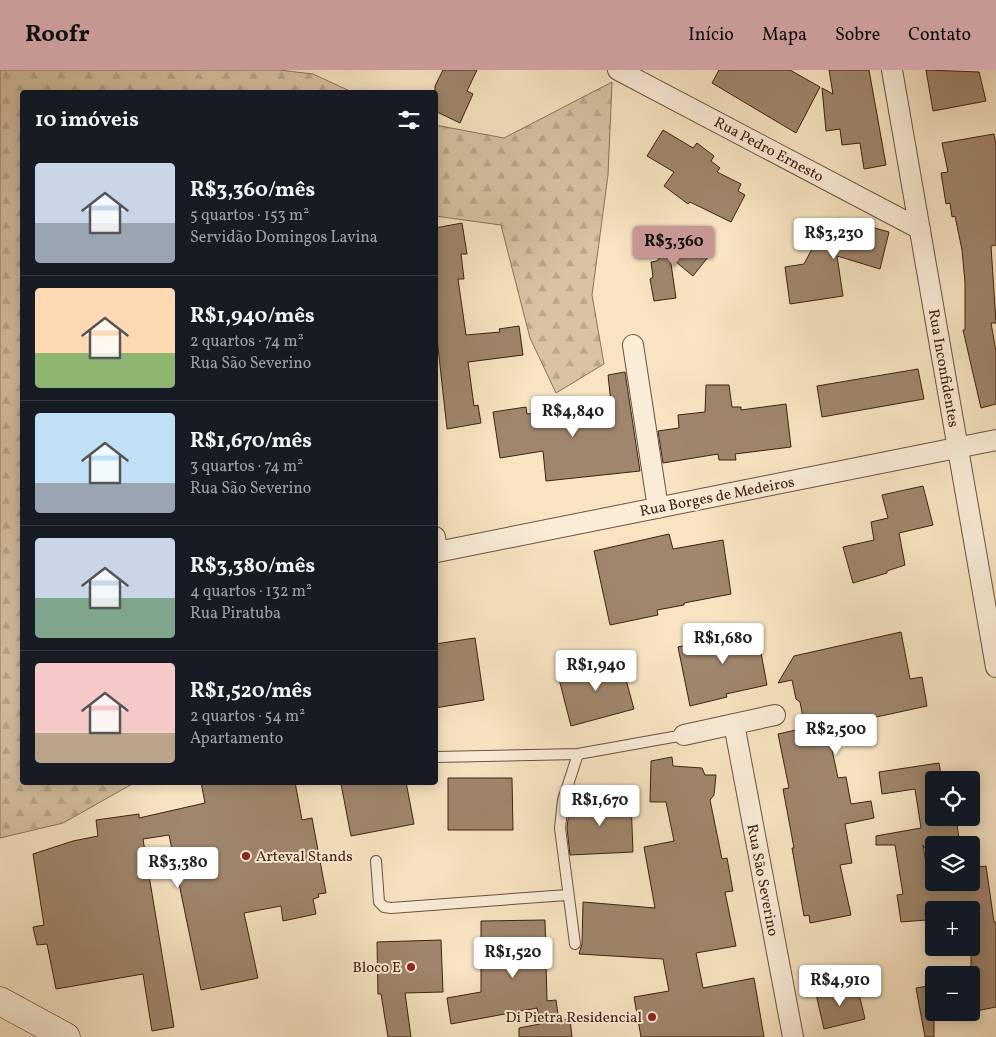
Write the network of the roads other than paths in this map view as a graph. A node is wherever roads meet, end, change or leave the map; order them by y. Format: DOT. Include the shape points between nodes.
graph roads {
  1 [pos="618,70"];
  2 [pos="892,70"];
  3 [pos="920,229"];
  4 [pos="633,345"];
  5 [pos="996,440"];
  6 [pos="958,448"];
  7 [pos="658,508"];
  8 [pos="438,544"];
  9 [pos="996,667"];
  10 [pos="775,715"];
  11 [pos="734,724"];
  12 [pos="684,735"];
  13 [pos="578,754"];
  14 [pos="438,757"];
  15 [pos="376,862"];
  16 [pos="567,895"];
  17 [pos="575,944"];
  18 [pos="0,1001"];
  19 [pos="66,1037"];
  20 [pos="793,1037"];
  1 -- 3 [label="street, Rua Pedro Ernesto"];
  2 -- 3 [label="street, Rua Inconfidentes"];
  3 -- 6 [label="street, Rua Inconfidentes"];
  4 -- 7 [label="street"];
  5 -- 6 [label="street, Rua Borges de Medeiros"];
  6 -- 7 [label="street, Rua Borges de Medeiros"];
  6 -- 9 [label="street, Rua Inconfidentes"];
  7 -- 8 [label="street, Rua Borges de Medeiros"];
  10 -- 11 [label="street"];
  11 -- 12 [label="street"];
  11 -- 20 [label="street, Rua São Severino"];
  12 -- 13 [label="lane"];
  13 -- 14 [label="lane"];
  13 -- 16 [label="lane" via="563,800 560,828"];
  15 -- 16 [label="lane" via="379,902 384,907"];
  16 -- 17 [label="lane"];
  18 -- 19 [label="main road"];
}
